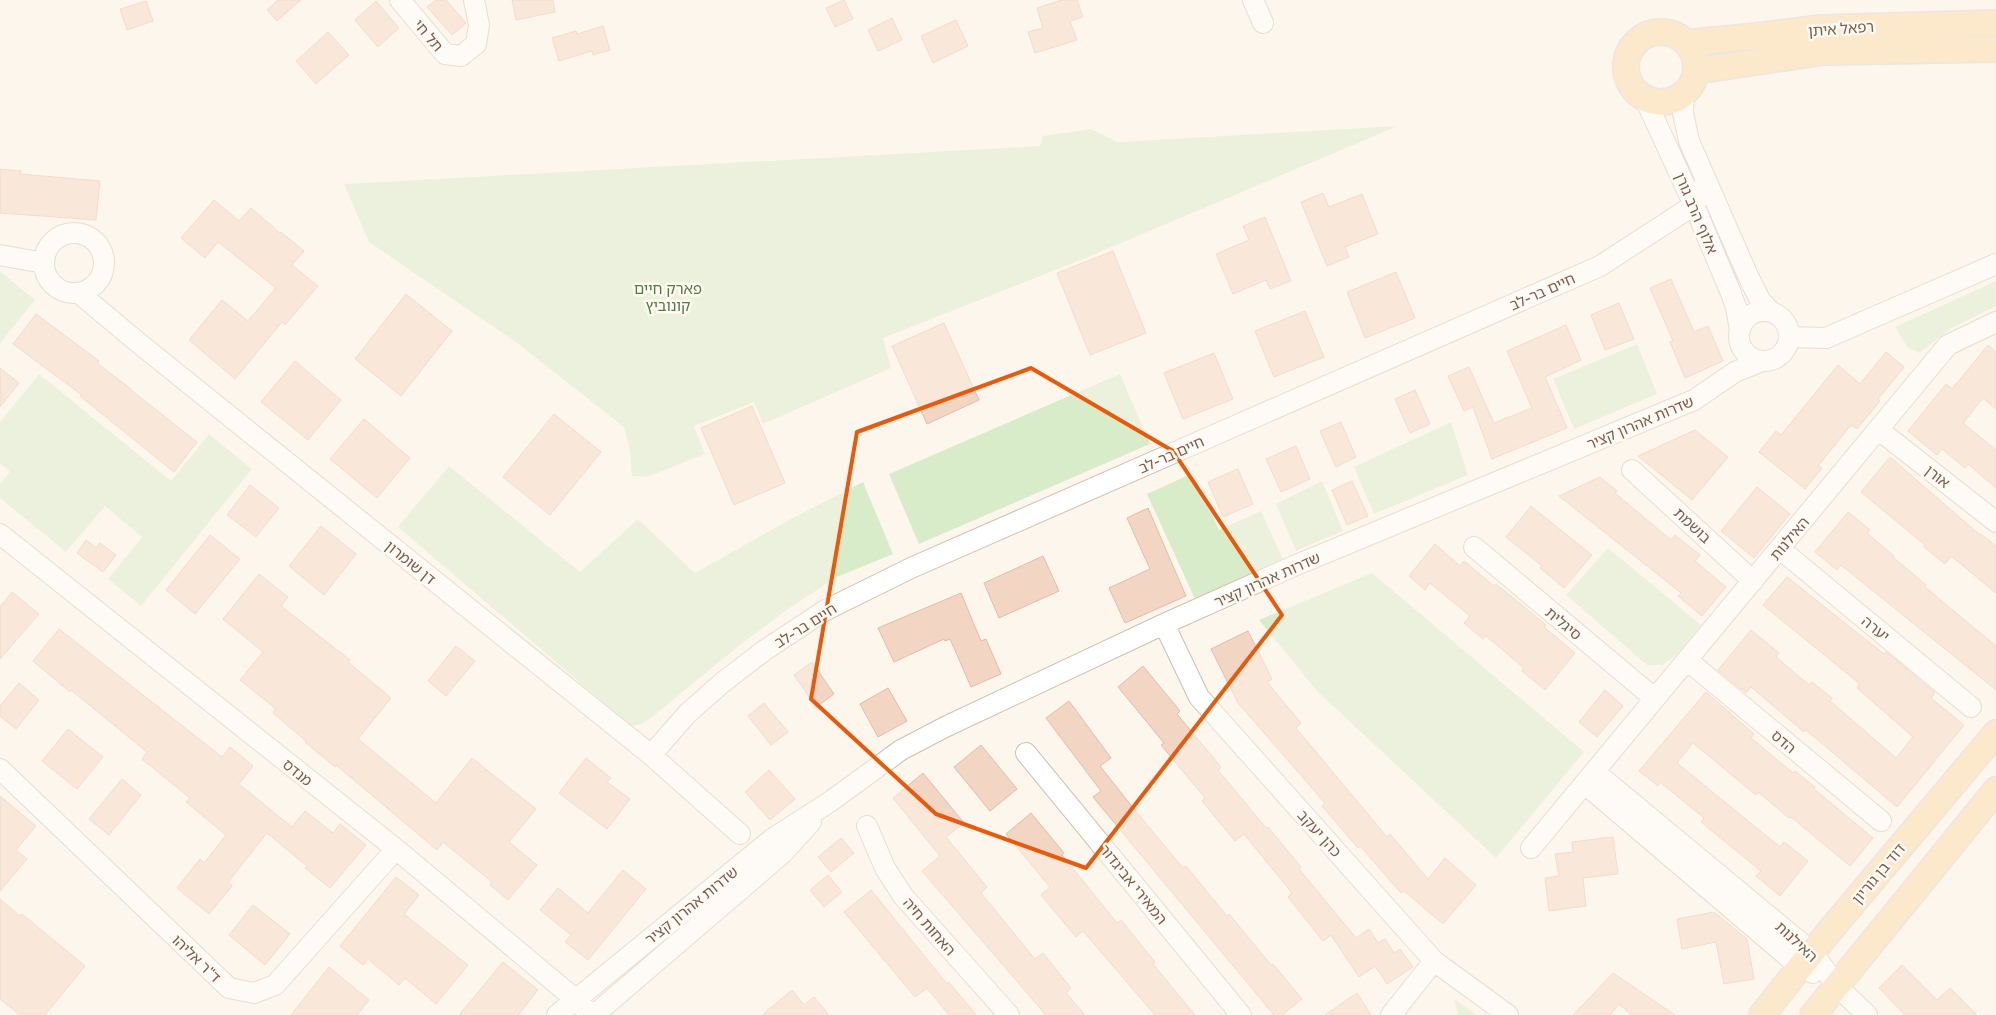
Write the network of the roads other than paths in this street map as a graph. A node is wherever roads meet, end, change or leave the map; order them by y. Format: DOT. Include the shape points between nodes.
graph roads {
  1 [pos="400,0"];
  2 [pos="474,0"];
  3 [pos="1253,0"];
  4 [pos="1263,23"];
  5 [pos="1996,23"];
  6 [pos="1686,43"];
  7 [pos="1996,49"];
  8 [pos="1696,71"];
  9 [pos="1684,94"];
  10 [pos="1645,99"];
  11 [pos="1705,180"];
  12 [pos="1694,205"];
  13 [pos="0,255"];
  14 [pos="44,263"];
  15 [pos="1996,264"];
  16 [pos="79,293"];
  17 [pos="1770,311"];
  18 [pos="1992,329"];
  19 [pos="1739,334"];
  20 [pos="1790,337"];
  21 [pos="1762,361"];
  22 [pos="1717,385"];
  23 [pos="1879,430"];
  24 [pos="1632,470"];
  25 [pos="1996,522"];
  26 [pos="0,534"];
  27 [pos="1474,547"];
  28 [pos="1780,549"];
  29 [pos="1753,581"];
  30 [pos="1164,624"];
  31 [pos="1687,660"];
  32 [pos="1654,698"];
  33 [pos="1971,707"];
  34 [pos="1996,733"];
  35 [pos="1026,753"];
  36 [pos="651,755"];
  37 [pos="0,769"];
  38 [pos="1590,778"];
  39 [pos="1996,790"];
  40 [pos="831,801"];
  41 [pos="1881,821"];
  42 [pos="867,826"];
  43 [pos="740,834"];
  44 [pos="1531,848"];
  45 [pos="396,849"];
  46 [pos="1806,959"];
  47 [pos="1434,961"];
  48 [pos="1837,986"];
  49 [pos="575,999"];
  50 [pos="556,1015"];
  51 [pos="593,1015"];
  52 [pos="1009,1015"];
  53 [pos="1241,1015"];
  54 [pos="1391,1015"];
  55 [pos="1508,1015"];
  56 [pos="1762,1015"];
  57 [pos="1814,1015"];
  58 [pos="1867,1015"];
  1 -- 2 [label="street, תל חי" via="445,54 461,56 476,44 479,25"];
  3 -- 4 [label="street"];
  5 -- 6 [label="main road, רפאל איתן" via="1821,28"];
  6 -- 8 [label="main road" via="1694,56"];
  6 -- 10 [label="main road" via="1668,32 1657,32 1637,41 1630,49 1626,65 1628,81"];
  7 -- 8 [label="main road, רפאל איתן" via="1823,52"];
  8 -- 9 [label="main road"];
  9 -- 10 [label="main road" via="1661,103"];
  9 -- 11 [label="street, אלוף הרב גורן" via="1683,112 1690,141"];
  10 -- 12 [label="street, אלוף הרב גורן"];
  11 -- 12 [label="street" via="1703,191"];
  11 -- 17 [label="street, אלוף הרב גורן" via="1749,278 1760,300"];
  12 -- 19 [label="street, אלוף הרב גורן" via="1736,307"];
  12 -- 36 [label="street, חיים בר-לב" via="1600,266 910,568 840,602 794,629 722,683 688,713"];
  13 -- 14 [label="street"];
  14 -- 16 [label="street" via="51,282 64,291"];
  14 -- 16 [label="street" via="51,244 66,234 85,235 93,240 103,256 104,266 96,284"];
  15 -- 20 [label="street" via="1826,338"];
  16 -- 36 [label="street, דן שומרון"];
  17 -- 19 [label="street" via="1754,312 1748,316"];
  17 -- 20 [label="street" via="1785,320"];
  18 -- 23 [label="street, האילנות" via="1948,346"];
  19 -- 21 [label="street" via="1746,354"];
  19 -- 22 [label="street, שדרות אהרון קציר" via="1732,364"];
  20 -- 21 [label="street" via="1784,352"];
  21 -- 22 [label="street, שדרות אהרון קציר" via="1734,372"];
  22 -- 30 [label="street, שדרות אהרון קציר" via="1694,400 1294,566"];
  23 -- 25 [label="street, אורן"];
  23 -- 28 [label="street, האילנות"];
  24 -- 29 [label="street, בושמת"];
  26 -- 45 [label="street, מנדס"];
  27 -- 32 [label="street, סיגלית"];
  28 -- 29 [label="street, האילנות"];
  28 -- 33 [label="street, יערה"];
  29 -- 31 [label="street, האילנות"];
  30 -- 40 [label="street, שדרות אהרון קציר" via="945,726 900,750"];
  30 -- 47 [label="street, כהן יעקב" via="1199,697"];
  31 -- 32 [label="street, האילנות"];
  31 -- 41 [label="street, הדס"];
  32 -- 38 [label="street, האילנות"];
  34 -- 46 [label="main road, דוד בן גוריון"];
  35 -- 53 [label="street, המאירי אביגדור"];
  36 -- 43 [label="street, דן שומרון"];
  37 -- 45 [label="street, ד\"ר אליהו" via="229,988 254,993 276,985"];
  38 -- 44 [label="street, האילנות"];
  38 -- 46 [label="street, האילנות"];
  39 -- 48 [label="main road"];
  40 -- 49 [label="street, שדרות אהרון קציר" via="772,839"];
  40 -- 51 [label="street, שדרות אהרון קציר" via="783,853"];
  42 -- 52 [label="street, האחות חיה" via="885,868 903,896"];
  45 -- 49 [label="street, מנדס"];
  46 -- 48 [label="street, האילנות"];
  46 -- 56 [label="main road, דוד בן גוריון"];
  47 -- 54 [label="street"];
  47 -- 55 [label="street, כהן יעקב"];
  48 -- 57 [label="main road"];
  48 -- 58 [label="street, האילנות"];
  49 -- 50 [label="street, שדרות אהרון קציר"];
  49 -- 51 [label="street, מנדס"];
}
